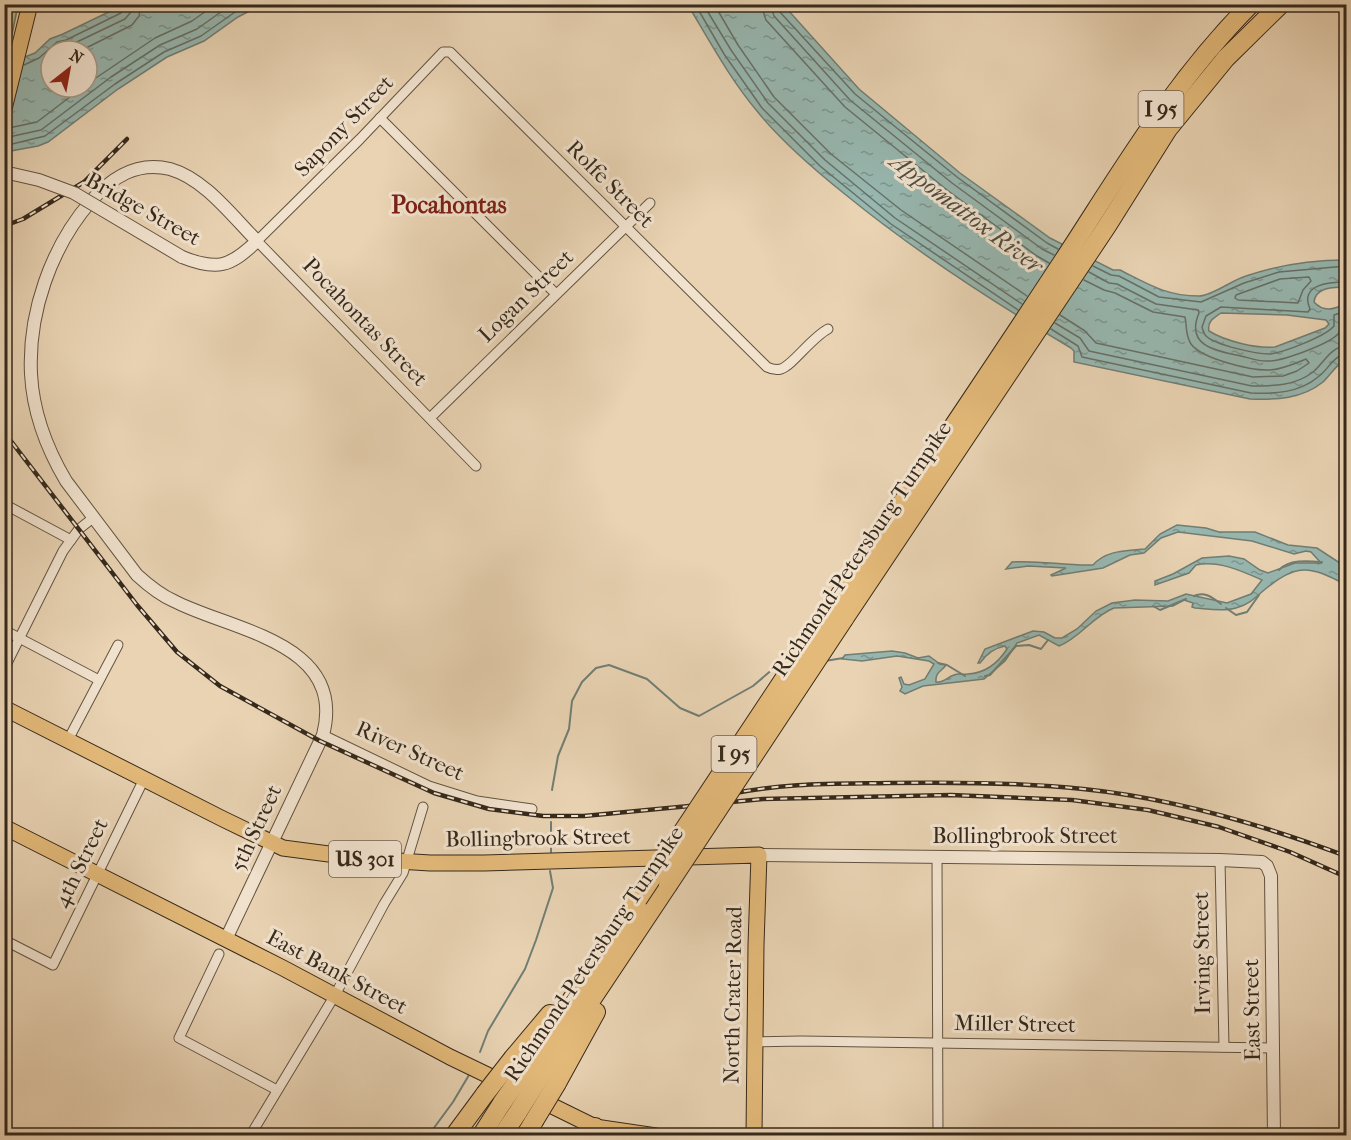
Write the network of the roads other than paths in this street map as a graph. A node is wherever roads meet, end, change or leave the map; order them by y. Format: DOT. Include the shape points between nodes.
graph roads {
  1 [pos="30,4"];
  2 [pos="1251,4"];
  3 [pos="1281,4"];
  4 [pos="460,62"];
  5 [pos="4,109"];
  6 [pos="380,118"];
  7 [pos="4,172"];
  8 [pos="650,203"];
  9 [pos="625,226"];
  10 [pos="257,241"];
  11 [pos="556,294"];
  12 [pos="828,329"];
  13 [pos="430,418"];
  14 [pos="476,466"];
  15 [pos="4,504"];
  16 [pos="93,518"];
  17 [pos="70,540"];
  18 [pos="838,614"];
  19 [pos="4,630"];
  20 [pos="20,638"];
  21 [pos="118,645"];
  22 [pos="4,669"];
  23 [pos="99,680"];
  24 [pos="321,685"];
  25 [pos="4,708"];
  26 [pos="323,735"];
  27 [pos="68,740"];
  28 [pos="144,779"];
  29 [pos="423,807"];
  30 [pos="532,810"];
  31 [pos="4,827"];
  32 [pos="272,844"];
  33 [pos="759,855"];
  34 [pos="937,858"];
  35 [pos="1220,860"];
  36 [pos="408,861"];
  37 [pos="97,874"];
  38 [pos="1272,883"];
  39 [pos="645,904"];
  40 [pos="226,939"];
  41 [pos="4,940"];
  42 [pos="219,954"];
  43 [pos="335,995"];
  44 [pos="755,1042"];
  45 [pos="938,1042"];
  46 [pos="1224,1047"];
  47 [pos="1274,1048"];
  48 [pos="535,1070"];
  49 [pos="277,1090"];
  50 [pos="510,1108"];
  51 [pos="530,1128"];
  52 [pos="589,1131"];
  53 [pos="250,1136"];
  54 [pos="454,1136"];
  55 [pos="481,1136"];
  56 [pos="502,1136"];
  57 [pos="656,1136"];
  58 [pos="754,1136"];
  59 [pos="938,1136"];
  60 [pos="1274,1136"];
  1 -- 5 [label="main road"];
  2 -- 18 [label="highway, Richmond-Petersburg Turnpike / I 95" via="1172,95"];
  3 -- 18 [label="highway, Richmond-Petersburg Turnpike / I 95" via="1239,45 1168,129 1006,378"];
  4 -- 6 [label="street, Sapony Street" via="450,52 443,52"];
  4 -- 9 [label="street, Rolfe Street"];
  6 -- 10 [label="street, Sapony Street"];
  6 -- 11 [label="street"];
  7 -- 10 [label="street, Bridge Street, bridge" via="74,193 197,263 227,264"];
  8 -- 9 [label="street, Logan Street"];
  9 -- 11 [label="street, Logan Street"];
  9 -- 12 [label="street, Rolfe Street" via="767,368 777,370 785,366"];
  10 -- 13 [label="street, Pocahontas Street"];
  10 -- 16 [label="street, Pocahontas Street" via="207,192 183,174 160,167 136,169 115,178 69,231 52,263 33,333 31,375 41,428 56,465"];
  11 -- 13 [label="street, Logan Street"];
  13 -- 14 [label="street, Pocahontas Street"];
  15 -- 17 [label="street"];
  16 -- 17 [label="street"];
  16 -- 24 [label="street, Pocahontas Street" via="136,575 153,589 287,648 309,665"];
  17 -- 20 [label="street"];
  18 -- 39 [label="highway, Richmond-Petersburg Turnpike / I 95, bridge"];
  18 -- 39 [label="highway, Richmond-Petersburg Turnpike / I 95, bridge" via="668,885"];
  19 -- 20 [label="street"];
  20 -- 22 [label="street"];
  20 -- 23 [label="street"];
  21 -- 23 [label="street"];
  23 -- 27 [label="street"];
  24 -- 26 [label="street, River Street" via="327,712"];
  25 -- 27 [label="main road, Bollingbrook Street / US 301"];
  26 -- 30 [label="street, River Street" via="429,786 477,801"];
  26 -- 32 [label="street, 5th Street"];
  27 -- 28 [label="main road, Bollingbrook Street / US 301"];
  28 -- 32 [label="main road, Bollingbrook Street / US 301"];
  28 -- 37 [label="street, 4th Street"];
  29 -- 36 [label="street"];
  31 -- 37 [label="main road, East Bank Street"];
  32 -- 36 [label="main road, Bollingbrook Street / US 301"];
  32 -- 40 [label="street, 5th Street"];
  33 -- 34 [label="street, Bollingbrook Street"];
  33 -- 36 [label="main road, Bollingbrook Street / US 301" via="484,863"];
  33 -- 44 [label="main road, North Crater Road"];
  34 -- 35 [label="street, Bollingbrook Street"];
  34 -- 45 [label="street"];
  35 -- 38 [label="street, Bollingbrook Street" via="1262,862 1270,871"];
  35 -- 46 [label="street, Irving Street"];
  36 -- 43 [label="street"];
  37 -- 40 [label="main road, East Bank Street"];
  37 -- 41 [label="street, 4th Street" via="53,965"];
  38 -- 47 [label="street, East Street"];
  39 -- 48 [label="highway, Richmond-Petersburg Turnpike / I 95"];
  39 -- 48 [label="highway, Richmond-Petersburg Turnpike / I 95" via="607,946"];
  40 -- 43 [label="main road, East Bank Street"];
  42 -- 49 [label="street" via="179,1038"];
  43 -- 49 [label="street"];
  43 -- 52 [label="main road, East Bank Street"];
  44 -- 45 [label="street, Miller Street"];
  44 -- 58 [label="main road, North Crater Road"];
  45 -- 46 [label="street, Miller Street"];
  45 -- 59 [label="street"];
  46 -- 47 [label="street, Miller Street"];
  47 -- 60 [label="street, East Street"];
  48 -- 50 [label="highway, Richmond-Petersburg Turnpike / I 95, bridge"];
  48 -- 51 [label="highway, bridge"];
  48 -- 54 [label="highway, bridge" via="485,1094"];
  49 -- 53 [label="street"];
  50 -- 55 [label="highway, Richmond-Petersburg Turnpike / I 95"];
  50 -- 56 [label="highway, Richmond-Petersburg Turnpike / I 95"];
  52 -- 57 [label="main road, East Bank Street"];
}
